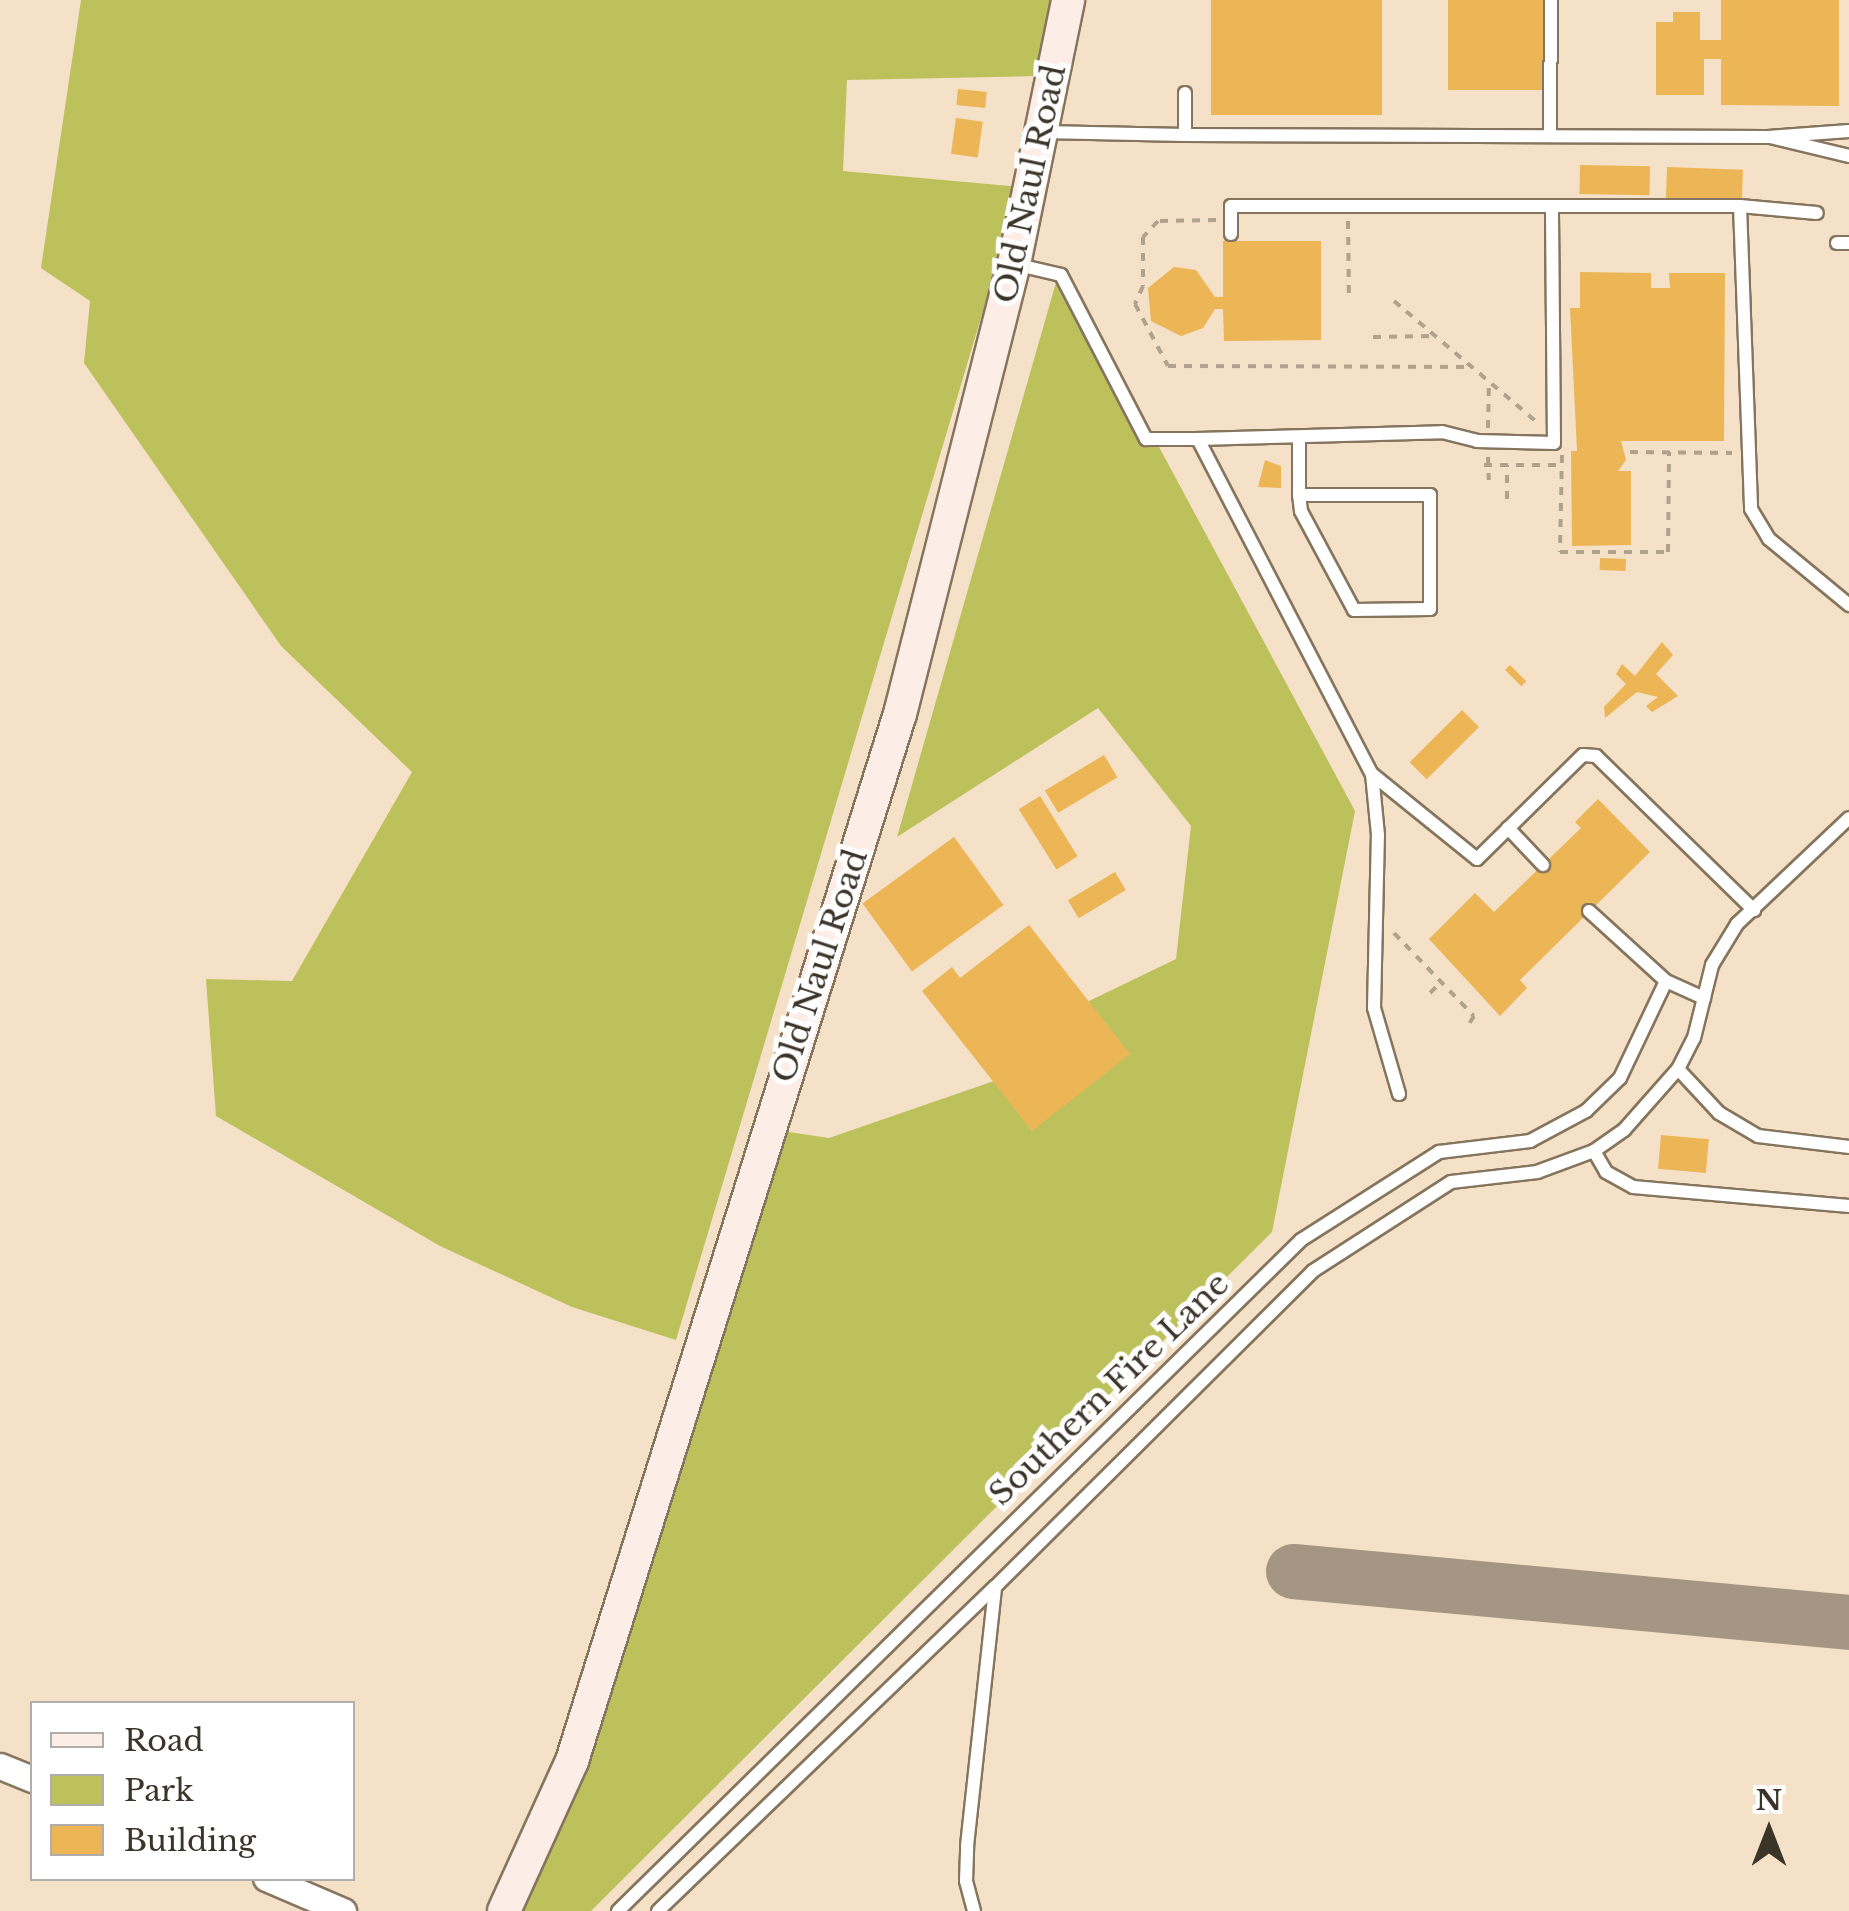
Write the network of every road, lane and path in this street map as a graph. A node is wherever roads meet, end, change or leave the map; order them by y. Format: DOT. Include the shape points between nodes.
graph roads {
  1 [pos="1068,0"];
  2 [pos="1551,0"];
  3 [pos="1185,92"];
  4 [pos="1043,132"];
  5 [pos="1847,132"];
  6 [pos="1185,135"];
  7 [pos="1550,136"];
  8 [pos="1768,137"];
  9 [pos="1849,156"];
  10 [pos="1348,206"];
  11 [pos="1552,206"];
  12 [pos="1740,206"];
  13 [pos="1817,213"];
  14 [pos="1231,227"];
  15 [pos="1014,264"];
  16 [pos="1349,301"];
  17 [pos="1394,301"];
  18 [pos="1433,336"];
  19 [pos="1374,337"];
  20 [pos="1470,367"];
  21 [pos="1198,439"];
  22 [pos="1299,441"];
  23 [pos="1554,442"];
  24 [pos="1630,452"];
  25 [pos="1669,452"];
  26 [pos="1746,453"];
  27 [pos="1484,465"];
  28 [pos="1508,465"];
  29 [pos="1562,465"];
  30 [pos="1298,494"];
  31 [pos="1507,499"];
  32 [pos="1849,605"];
  33 [pos="1372,774"];
  34 [pos="1849,818"];
  35 [pos="1508,828"];
  36 [pos="1544,864"];
  37 [pos="1754,910"];
  38 [pos="1590,911"];
  39 [pos="1389,928"];
  40 [pos="1441,981"];
  41 [pos="1666,981"];
  42 [pos="1430,992"];
  43 [pos="1704,998"];
  44 [pos="1466,1030"];
  45 [pos="1678,1069"];
  46 [pos="1399,1094"];
  47 [pos="1849,1147"];
  48 [pos="1594,1151"];
  49 [pos="1849,1206"];
  50 [pos="995,1587"];
  51 [pos="0,1766"];
  52 [pos="30,1779"];
  53 [pos="273,1881"];
  54 [pos="343,1911"];
  55 [pos="504,1911"];
  56 [pos="618,1911"];
  57 [pos="658,1911"];
  58 [pos="974,1911"];
  1 -- 4 [label="main road, Old Naul Road"];
  2 -- 7 [label="lane"];
  3 -- 6 [label="lane"];
  4 -- 6 [label="lane"];
  4 -- 15 [label="main road, Old Naul Road"];
  5 -- 8 [label="lane"];
  6 -- 7 [label="lane"];
  7 -- 8 [label="lane"];
  8 -- 9 [label="lane"];
  10 -- 11 [label="lane"];
  10 -- 14 [label="lane" via="1230,206"];
  10 -- 16 [label="path"];
  11 -- 12 [label="lane"];
  11 -- 23 [label="lane"];
  12 -- 13 [label="lane"];
  12 -- 26 [label="lane"];
  14 -- 20 [label="path" via="1158,221 1142,237 1142,286 1135,304 1168,366"];
  15 -- 21 [label="lane" via="1060,275 1146,439"];
  15 -- 55 [label="main road, Old Naul Road" via="900,714 572,1762"];
  17 -- 18 [label="path"];
  18 -- 19 [label="path"];
  18 -- 20 [label="path"];
  20 -- 23 [label="path"];
  21 -- 22 [label="lane"];
  21 -- 33 [label="lane"];
  22 -- 23 [label="lane" via="1340,432 1442,432 1477,441"];
  22 -- 30 [label="lane"];
  23 -- 29 [label="path"];
  24 -- 25 [label="path"];
  25 -- 26 [label="path"];
  25 -- 29 [label="path" via="1668,552 1560,552"];
  26 -- 32 [label="lane" via="1751,509 1769,539"];
  27 -- 28 [label="path"];
  28 -- 29 [label="path"];
  28 -- 31 [label="path"];
  30 -- 30 [label="lane" via="1430,495 1430,609 1354,610"];
  33 -- 35 [label="lane" via="1477,859"];
  33 -- 46 [label="lane" via="1378,854 1374,1008"];
  34 -- 37 [label="lane"];
  35 -- 36 [label="lane"];
  35 -- 37 [label="lane" via="1583,755 1596,756"];
  37 -- 43 [label="lane" via="1712,965"];
  38 -- 41 [label="lane"];
  39 -- 40 [label="path"];
  40 -- 42 [label="path"];
  40 -- 44 [label="path" via="1474,1016"];
  41 -- 43 [label="lane"];
  41 -- 56 [label="lane, Southern Fire Lane" via="1620,1078 1586,1111 1530,1141 1440,1152 1301,1240"];
  43 -- 45 [label="lane"];
  45 -- 47 [label="lane" via="1719,1114 1758,1136"];
  45 -- 48 [label="lane" via="1648,1107"];
  48 -- 49 [label="lane" via="1606,1172 1633,1187"];
  48 -- 50 [label="lane" via="1538,1172 1451,1182 1314,1271"];
  50 -- 57 [label="lane"];
  50 -- 58 [label="lane" via="968,1846 966,1881"];
  51 -- 52 [label="street"];
  53 -- 54 [label="street"];
}
